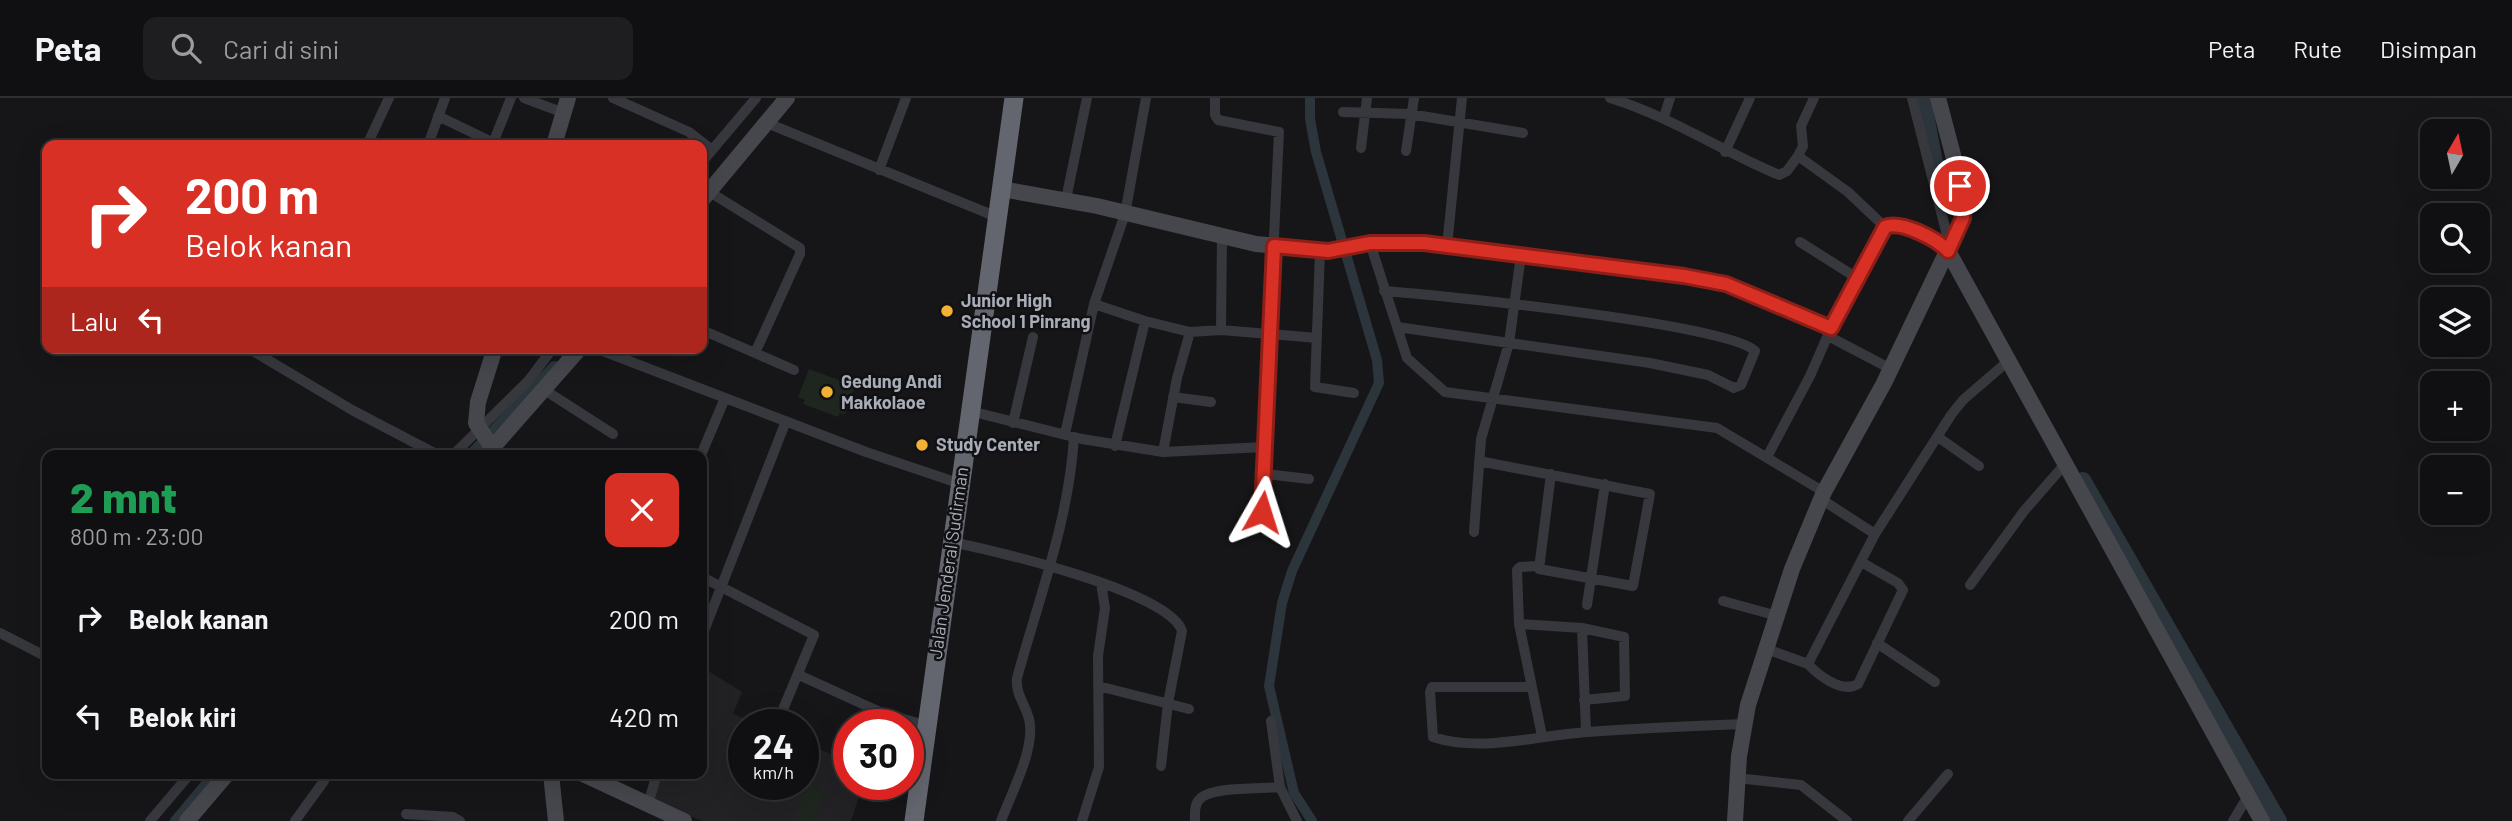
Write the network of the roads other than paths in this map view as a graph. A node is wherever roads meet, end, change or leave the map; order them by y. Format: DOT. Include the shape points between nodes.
graph roads {
  1 [pos="389,98"];
  2 [pos="445,98"];
  3 [pos="511,98"];
  4 [pos="524,98"];
  5 [pos="613,98"];
  6 [pos="756,98"];
  7 [pos="787,98"];
  8 [pos="906,98"];
  9 [pos="1014,98"];
  10 [pos="1087,98"];
  11 [pos="1146,98"];
  12 [pos="1215,98"];
  13 [pos="1367,98"];
  14 [pos="1414,98"];
  15 [pos="1462,98"];
  16 [pos="1610,98"];
  17 [pos="1670,98"];
  18 [pos="1750,98"];
  19 [pos="1814,98"];
  20 [pos="1912,98"];
  21 [pos="1938,98"];
  22 [pos="634,102"];
  23 [pos="566,106"];
  24 [pos="1343,112"];
  25 [pos="1366,112"];
  26 [pos="1410,114"];
  27 [pos="438,116"];
  28 [pos="1664,117"];
  29 [pos="1459,121"];
  30 [pos="766,123"];
  31 [pos="1523,133"];
  32 [pos="369,140"];
  33 [pos="430,140"];
  34 [pos="487,140"];
  35 [pos="496,140"];
  36 [pos="556,140"];
  37 [pos="699,140"];
  38 [pos="707,146"];
  39 [pos="1361,148"];
  40 [pos="712,150"];
  41 [pos="1406,151"];
  42 [pos="1725,152"];
  43 [pos="707,156"];
  44 [pos="1798,156"];
  45 [pos="879,170"];
  46 [pos="1002,189"];
  47 [pos="707,194"];
  48 [pos="707,197"];
  49 [pos="1066,200"];
  50 [pos="1125,214"];
  51 [pos="997,217"];
  52 [pos="1885,227"];
  53 [pos="1222,236"];
  54 [pos="1800,242"];
  55 [pos="1367,244"];
  56 [pos="1274,246"];
  57 [pos="1447,246"];
  58 [pos="1951,246"];
  59 [pos="1327,251"];
  60 [pos="1521,255"];
  61 [pos="1857,278"];
  62 [pos="1384,291"];
  63 [pos="1094,304"];
  64 [pos="1514,305"];
  65 [pos="1145,321"];
  66 [pos="1397,327"];
  67 [pos="1221,330"];
  68 [pos="707,332"];
  69 [pos="1191,332"];
  70 [pos="1830,332"];
  71 [pos="1271,333"];
  72 [pos="1033,337"];
  73 [pos="1317,338"];
  74 [pos="1509,343"];
  75 [pos="755,353"];
  76 [pos="258,354"];
  77 [pos="493,354"];
  78 [pos="548,354"];
  79 [pos="575,354"];
  80 [pos="611,354"];
  81 [pos="2007,362"];
  82 [pos="1891,369"];
  83 [pos="794,370"];
  84 [pos="543,389"];
  85 [pos="1354,393"];
  86 [pos="1173,397"];
  87 [pos="725,398"];
  88 [pos="1493,400"];
  89 [pos="1211,402"];
  90 [pos="970,411"];
  91 [pos="786,421"];
  92 [pos="1013,423"];
  93 [pos="613,434"];
  94 [pos="1069,435"];
  95 [pos="1938,437"];
  96 [pos="487,443"];
  97 [pos="1115,446"];
  98 [pos="1264,447"];
  99 [pos="428,450"];
  100 [pos="467,450"];
  101 [pos="703,450"];
  102 [pos="1163,452"];
  103 [pos="1768,457"];
  104 [pos="1479,461"];
  105 [pos="2065,464"];
  106 [pos="1979,466"];
  107 [pos="1266,474"];
  108 [pos="1551,474"];
  109 [pos="1309,479"];
  110 [pos="952,482"];
  111 [pos="1605,485"];
  112 [pos="1823,496"];
  113 [pos="1262,512"];
  114 [pos="1475,532"];
  115 [pos="1875,534"];
  116 [pos="952,542"];
  117 [pos="1861,562"];
  118 [pos="1538,566"];
  119 [pos="1049,568"];
  120 [pos="1590,578"];
  121 [pos="707,580"];
  122 [pos="1101,583"];
  123 [pos="1970,585"];
  124 [pos="719,586"];
  125 [pos="1723,601"];
  126 [pos="1587,605"];
  127 [pos="1774,615"];
  128 [pos="707,621"];
  129 [pos="1519,624"];
  130 [pos="1583,628"];
  131 [pos="0,633"];
  132 [pos="1877,643"];
  133 [pos="1764,648"];
  134 [pos="42,654"];
  135 [pos="1808,664"];
  136 [pos="799,675"];
  137 [pos="1935,682"];
  138 [pos="1098,686"];
  139 [pos="1529,687"];
  140 [pos="1584,700"];
  141 [pos="1168,703"];
  142 [pos="784,707"];
  143 [pos="1189,709"];
  144 [pos="1271,721"];
  145 [pos="1744,724"];
  146 [pos="928,726"];
  147 [pos="1586,732"];
  148 [pos="1542,736"];
  149 [pos="1161,766"];
  150 [pos="1948,774"];
  151 [pos="1737,778"];
  152 [pos="186,779"];
  153 [pos="223,779"];
  154 [pos="552,779"];
  155 [pos="594,779"];
  156 [pos="656,779"];
  157 [pos="324,780"];
  158 [pos="1280,787"];
  159 [pos="2246,800"];
  160 [pos="648,804"];
  161 [pos="406,814"];
  162 [pos="150,821"];
  163 [pos="187,821"];
  164 [pos="295,821"];
  165 [pos="460,821"];
  166 [pos="556,821"];
  167 [pos="684,821"];
  168 [pos="914,821"];
  169 [pos="1001,821"];
  170 [pos="1082,821"];
  171 [pos="1195,821"];
  172 [pos="1297,821"];
  173 [pos="1735,821"];
  174 [pos="1847,821"];
  175 [pos="1908,821"];
  176 [pos="2233,821"];
  177 [pos="2262,821"];
  1 -- 32 [label="street"];
  2 -- 27 [label="street"];
  3 -- 35 [label="street"];
  4 -- 23 [label="street"];
  5 -- 22 [label="street"];
  6 -- 40 [label="street"];
  7 -- 30 [label="street"];
  8 -- 45 [label="street"];
  9 -- 46 [label="highway, Jalan Jenderal Sudirman"];
  10 -- 49 [label="street"];
  11 -- 50 [label="street"];
  12 -- 56 [label="street" via="1218,120 1279,132"];
  13 -- 25 [label="street"];
  14 -- 26 [label="street"];
  15 -- 29 [label="street"];
  16 -- 28 [label="street"];
  17 -- 28 [label="street"];
  18 -- 42 [label="street"];
  19 -- 44 [label="street" via="1800,130 1803,146"];
  20 -- 58 [label="street"];
  21 -- 58 [label="street" via="1957,170 1963,218"];
  22 -- 37 [label="street"];
  23 -- 36 [label="street"];
  24 -- 25 [label="street"];
  25 -- 26 [label="street"];
  25 -- 39 [label="street"];
  26 -- 29 [label="street"];
  26 -- 41 [label="street"];
  27 -- 33 [label="street"];
  27 -- 34 [label="street"];
  28 -- 42 [label="street"];
  29 -- 31 [label="street"];
  29 -- 57 [label="street"];
  30 -- 45 [label="street"];
  30 -- 47 [label="street"];
  38 -- 40 [label="street"];
  40 -- 43 [label="street"];
  42 -- 44 [label="street" via="1779,175"];
  44 -- 52 [label="street" via="1848,192"];
  45 -- 51 [label="street"];
  46 -- 49 [label="street"];
  46 -- 51 [label="highway, Jalan Jenderal Sudirman"];
  48 -- 75 [label="street" via="800,247 800,256"];
  49 -- 50 [label="street"];
  50 -- 53 [label="street"];
  50 -- 63 [label="street"];
  51 -- 90 [label="highway, Jalan Jenderal Sudirman"];
  52 -- 58 [label="street" via="1891,225"];
  52 -- 61 [label="street"];
  53 -- 56 [label="street"];
  53 -- 67 [label="street"];
  54 -- 61 [label="street"];
  55 -- 57 [label="street"];
  55 -- 59 [label="street"];
  55 -- 62 [label="street"];
  56 -- 59 [label="street"];
  56 -- 71 [label="street"];
  57 -- 60 [label="street"];
  58 -- 81 [label="street"];
  58 -- 82 [label="street"];
  59 -- 73 [label="street"];
  60 -- 64 [label="street"];
  60 -- 70 [label="street" via="1726,284"];
  61 -- 70 [label="street"];
  62 -- 64 [label="street"];
  62 -- 66 [label="street"];
  63 -- 65 [label="street"];
  63 -- 94 [label="street"];
  64 -- 74 [label="street"];
  64 -- 74 [label="street" via="1704,333 1755,351 1741,386 1734,388 1688,370"];
  65 -- 69 [label="street"];
  65 -- 97 [label="street"];
  66 -- 74 [label="street"];
  66 -- 88 [label="street" via="1407,358 1437,387 1451,394"];
  67 -- 69 [label="street"];
  67 -- 71 [label="street"];
  68 -- 75 [label="street"];
  69 -- 86 [label="street"];
  70 -- 82 [label="street"];
  70 -- 103 [label="street"];
  71 -- 73 [label="street"];
  71 -- 98 [label="street"];
  72 -- 92 [label="street"];
  73 -- 85 [label="street" via="1315,387"];
  74 -- 88 [label="street"];
  75 -- 83 [label="street"];
  76 -- 99 [label="street"];
  77 -- 96 [label="street" via="478,402"];
  78 -- 96 [label="street"];
  79 -- 84 [label="street"];
  80 -- 87 [label="street"];
  81 -- 95 [label="street" via="1959,404"];
  81 -- 105 [label="street"];
  82 -- 112 [label="street"];
  84 -- 93 [label="street"];
  84 -- 96 [label="street"];
  86 -- 89 [label="street"];
  86 -- 102 [label="street"];
  87 -- 91 [label="street"];
  87 -- 101 [label="street"];
  88 -- 103 [label="street" via="1717,428"];
  88 -- 104 [label="street"];
  90 -- 92 [label="street"];
  90 -- 110 [label="highway, Jalan Jenderal Sudirman"];
  91 -- 110 [label="street"];
  91 -- 124 [label="street"];
  92 -- 94 [label="street"];
  94 -- 97 [label="street"];
  94 -- 119 [label="street" via="1069,489"];
  95 -- 106 [label="street"];
  95 -- 115 [label="street"];
  96 -- 100 [label="street"];
  97 -- 102 [label="street"];
  98 -- 102 [label="street"];
  98 -- 107 [label="street"];
  103 -- 112 [label="street" via="1770,463"];
  104 -- 108 [label="street"];
  104 -- 114 [label="street"];
  105 -- 123 [label="street"];
  105 -- 159 [label="street"];
  107 -- 109 [label="street"];
  107 -- 113 [label="street"];
  108 -- 111 [label="street"];
  108 -- 118 [label="street"];
  110 -- 116 [label="highway, Jalan Jenderal Sudirman"];
  111 -- 120 [label="street"];
  111 -- 120 [label="street" via="1650,494 1633,586"];
  112 -- 115 [label="street"];
  112 -- 127 [label="street"];
  115 -- 117 [label="street"];
  116 -- 119 [label="street"];
  116 -- 146 [label="highway, Jalan Jenderal Sudirman"];
  117 -- 132 [label="street" via="1903,587"];
  117 -- 135 [label="street"];
  118 -- 120 [label="street" via="1543,572"];
  118 -- 129 [label="street" via="1517,570"];
  119 -- 122 [label="street"];
  119 -- 169 [label="street" via="1016,683 1018,699 1030,720 1028,749"];
  120 -- 126 [label="street"];
  121 -- 124 [label="street"];
  122 -- 138 [label="street" via="1105,608"];
  122 -- 141 [label="street" via="1154,605 1180,625"];
  124 -- 128 [label="street"];
  124 -- 136 [label="street" via="814,635"];
  125 -- 127 [label="street"];
  127 -- 133 [label="street"];
  129 -- 130 [label="street"];
  129 -- 139 [label="street"];
  130 -- 140 [label="street"];
  130 -- 140 [label="street" via="1624,638 1626,647 1625,696"];
  131 -- 134 [label="street"];
  132 -- 135 [label="street" via="1853,687 1822,677"];
  132 -- 137 [label="street"];
  133 -- 135 [label="street"];
  133 -- 145 [label="street"];
  136 -- 142 [label="street"];
  136 -- 146 [label="street" via="889,715"];
  138 -- 141 [label="street"];
  138 -- 170 [label="street" via="1099,767"];
  139 -- 148 [label="street"];
  139 -- 148 [label="street" via="1432,687 1433,737 1464,743"];
  140 -- 147 [label="street"];
  141 -- 143 [label="street"];
  141 -- 149 [label="street"];
  144 -- 158 [label="street"];
  145 -- 147 [label="street"];
  145 -- 151 [label="street"];
  146 -- 168 [label="highway, Jalan Jenderal Sudirman"];
  147 -- 148 [label="street"];
  150 -- 175 [label="street"];
  151 -- 173 [label="street"];
  151 -- 174 [label="street" via="1801,785"];
  152 -- 162 [label="street"];
  153 -- 163 [label="street"];
  154 -- 166 [label="street"];
  155 -- 160 [label="street"];
  156 -- 160 [label="street"];
  157 -- 164 [label="street"];
  158 -- 171 [label="street" via="1202,796 1196,804"];
  158 -- 172 [label="street"];
  159 -- 176 [label="street"];
  159 -- 177 [label="street"];
  160 -- 167 [label="street"];
  161 -- 165 [label="street"];
}
